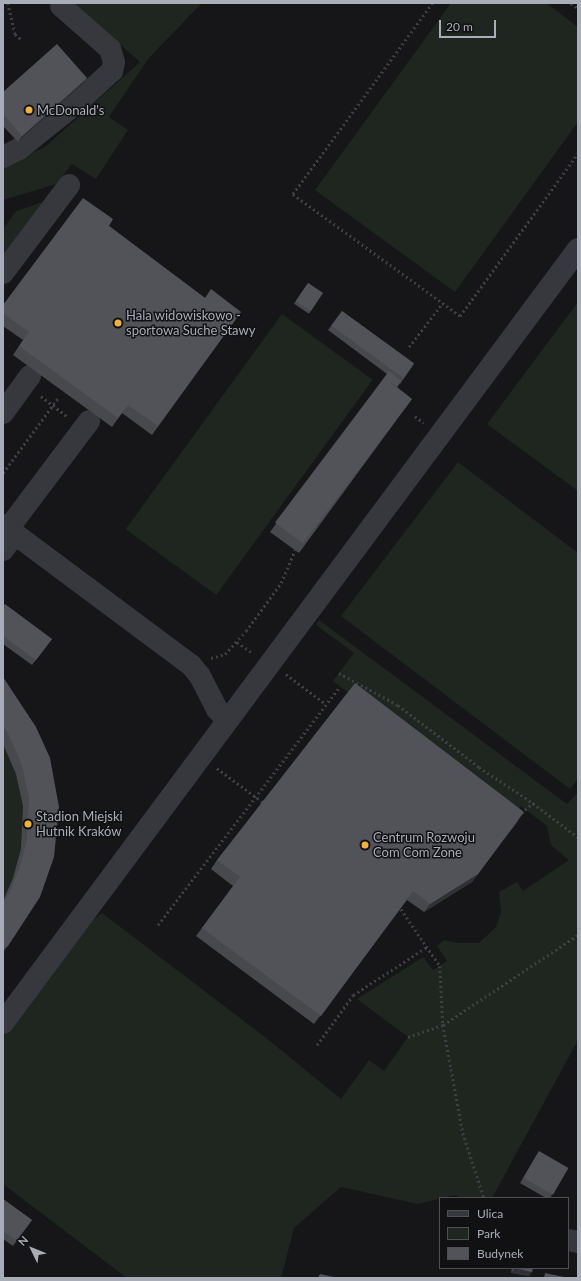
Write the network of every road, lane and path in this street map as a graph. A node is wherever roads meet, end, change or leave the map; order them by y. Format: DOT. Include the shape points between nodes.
graph roads {
  1 [pos="8,3"];
  2 [pos="433,3"];
  3 [pos="570,3"];
  4 [pos="61,6"];
  5 [pos="578,8"];
  6 [pos="22,40"];
  7 [pos="578,153"];
  8 [pos="4,155"];
  9 [pos="68,185"];
  10 [pos="578,249"];
  11 [pos="3,273"];
  12 [pos="442,304"];
  13 [pos="409,347"];
  14 [pos="27,380"];
  15 [pos="58,398"];
  16 [pos="53,405"];
  17 [pos="3,413"];
  18 [pos="86,425"];
  19 [pos="3,473"];
  20 [pos="7,535"];
  21 [pos="295,550"];
  22 [pos="207,658"];
  23 [pos="339,673"];
  24 [pos="285,674"];
  25 [pos="340,686"];
  26 [pos="326,704"];
  27 [pos="228,720"];
  28 [pos="216,767"];
  29 [pos="255,796"];
  30 [pos="263,802"];
  31 [pos="533,803"];
  32 [pos="520,814"];
  33 [pos="578,838"];
  34 [pos="401,909"];
  35 [pos="158,925"];
  36 [pos="578,935"];
  37 [pos="427,947"];
  38 [pos="3,1023"];
  39 [pos="443,1025"];
  40 [pos="408,1037"];
  41 [pos="317,1045"];
  42 [pos="484,1197"];
  1 -- 6 [label="path" via="15,34"];
  2 -- 12 [label="path" via="292,194"];
  3 -- 5 [label="path"];
  4 -- 8 [label="lane" via="110,49 114,62 112,70 79,101 19,149"];
  7 -- 12 [label="path" via="460,316"];
  9 -- 11 [label="lane"];
  10 -- 27 [label="lane"];
  12 -- 13 [label="path"];
  14 -- 16 [label="path"];
  14 -- 17 [label="lane"];
  15 -- 16 [label="path"];
  16 -- 18 [label="path"];
  16 -- 19 [label="path"];
  18 -- 20 [label="lane"];
  20 -- 27 [label="lane" via="191,665 200,676 217,709"];
  21 -- 22 [label="path" via="281,583 246,631 225,654"];
  23 -- 31 [label="path" via="398,705 473,763"];
  24 -- 26 [label="path"];
  25 -- 26 [label="path"];
  26 -- 29 [label="path"];
  27 -- 38 [label="lane"];
  28 -- 29 [label="path"];
  29 -- 30 [label="path"];
  29 -- 35 [label="path"];
  31 -- 32 [label="path"];
  31 -- 33 [label="path"];
  34 -- 37 [label="path"];
  36 -- 39 [label="path"];
  37 -- 39 [label="path" via="440,966"];
  37 -- 41 [label="path" via="352,995"];
  39 -- 40 [label="path"];
  39 -- 42 [label="path" via="463,1133"];
}
